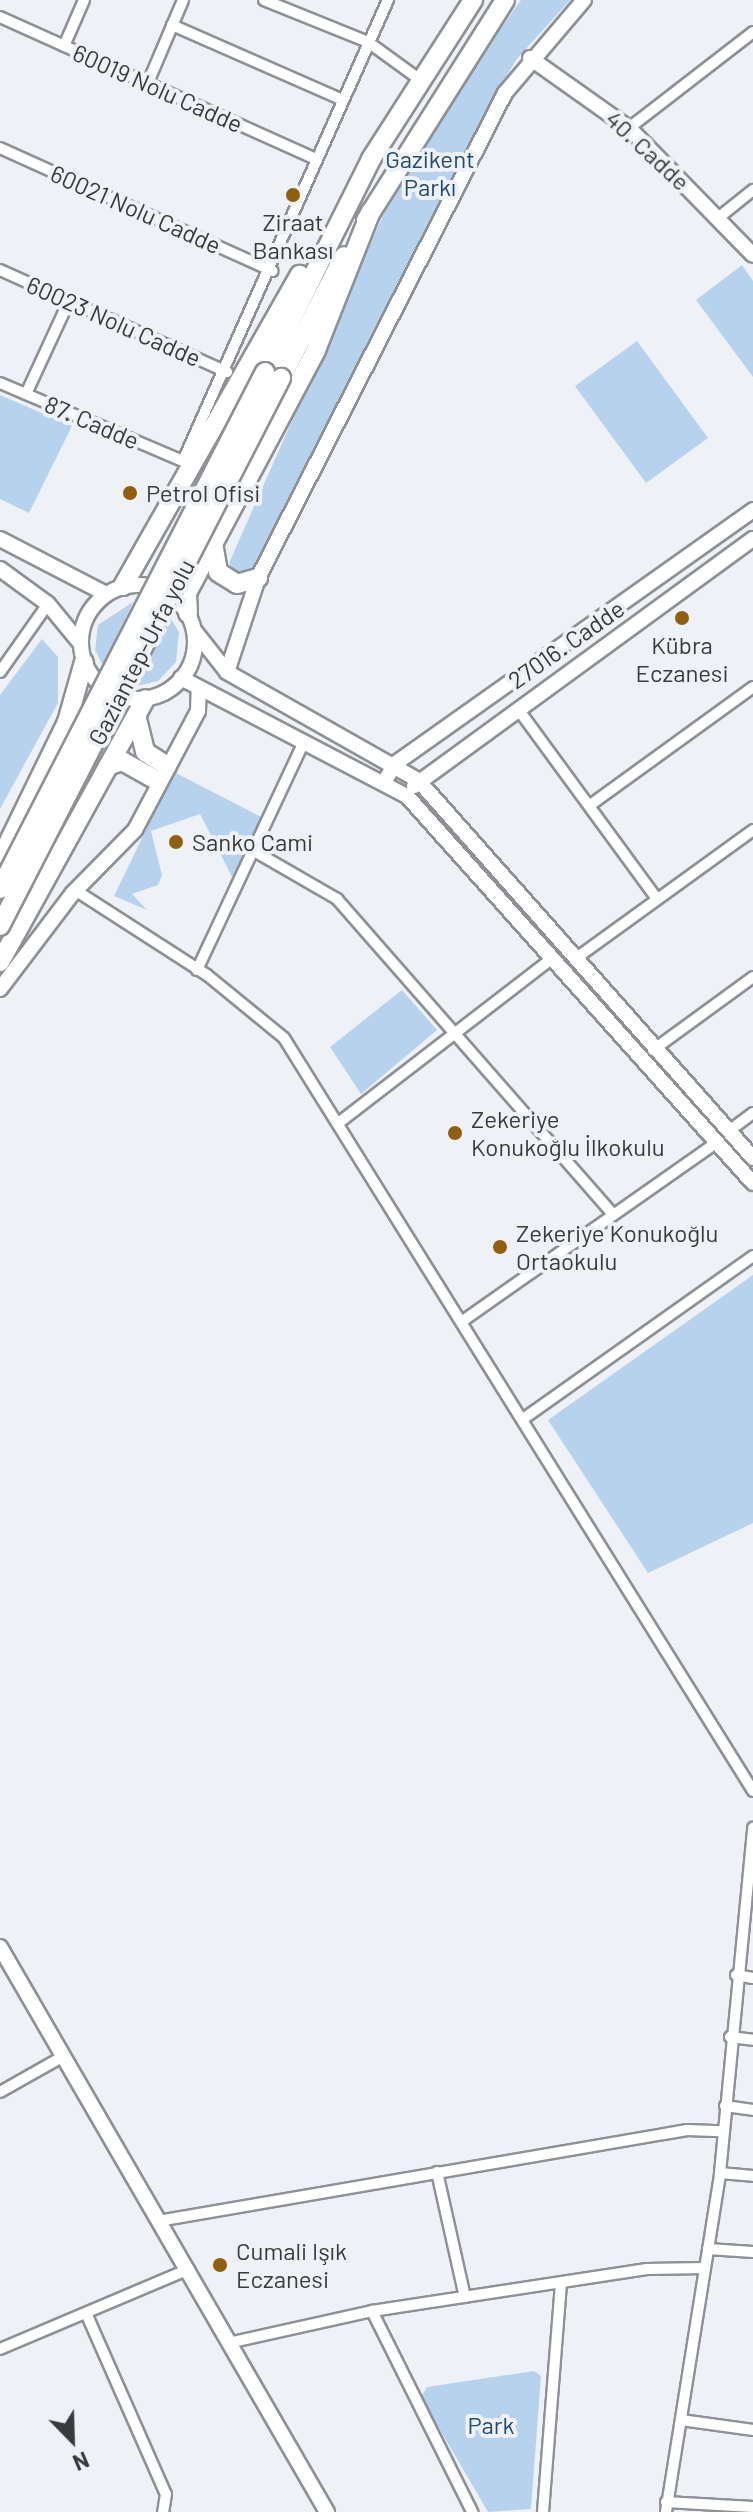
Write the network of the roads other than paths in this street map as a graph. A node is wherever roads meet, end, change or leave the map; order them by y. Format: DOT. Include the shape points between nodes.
graph roads {
  1 [pos="84,0"];
  2 [pos="183,0"];
  3 [pos="264,0"];
  4 [pos="388,0"];
  5 [pos="473,0"];
  6 [pos="505,0"];
  7 [pos="584,0"];
  8 [pos="0,17"];
  9 [pos="172,25"];
  10 [pos="753,32"];
  11 [pos="368,42"];
  12 [pos="64,46"];
  13 [pos="530,58"];
  14 [pos="419,79"];
  15 [pos="147,85"];
  16 [pos="338,98"];
  17 [pos="629,128"];
  18 [pos="0,148"];
  19 [pos="316,159"];
  20 [pos="753,190"];
  21 [pos="371,211"];
  22 [pos="718,218"];
  23 [pos="328,238"];
  24 [pos="753,255"];
  25 [pos="0,270"];
  26 [pos="272,271"];
  27 [pos="69,301"];
  28 [pos="227,372"];
  29 [pos="273,375"];
  30 [pos="0,383"];
  31 [pos="26,394"];
  32 [pos="753,510"];
  33 [pos="0,539"];
  34 [pos="753,539"];
  35 [pos="213,543"];
  36 [pos="0,569"];
  37 [pos="258,578"];
  38 [pos="115,590"];
  39 [pos="48,604"];
  40 [pos="191,622"];
  41 [pos="82,653"];
  42 [pos="0,672"];
  43 [pos="227,672"];
  44 [pos="181,678"];
  45 [pos="753,687"];
  46 [pos="199,688"];
  47 [pos="145,699"];
  48 [pos="518,709"];
  49 [pos="137,719"];
  50 [pos="304,742"];
  51 [pos="396,763"];
  52 [pos="108,766"];
  53 [pos="163,774"];
  54 [pos="418,780"];
  55 [pos="384,782"];
  56 [pos="407,796"];
  57 [pos="593,803"];
  58 [pos="753,830"];
  59 [pos="254,851"];
  60 [pos="0,860"];
  61 [pos="0,889"];
  62 [pos="75,890"];
  63 [pos="657,899"];
  64 [pos="0,926"];
  65 [pos="551,959"];
  66 [pos="575,959"];
  67 [pos="0,962"];
  68 [pos="197,970"];
  69 [pos="753,977"];
  70 [pos="0,989"];
  71 [pos="455,1033"];
  72 [pos="653,1050"];
  73 [pos="753,1113"];
  74 [pos="341,1121"];
  75 [pos="729,1131"];
  76 [pos="717,1142"];
  77 [pos="753,1158"];
  78 [pos="753,1183"];
  79 [pos="611,1212"];
  80 [pos="753,1256"];
  81 [pos="464,1320"];
  82 [pos="523,1419"];
  83 [pos="753,1788"];
  84 [pos="753,1828"];
  85 [pos="750,1854"];
  86 [pos="748,1918"];
  87 [pos="0,1947"];
  88 [pos="736,1975"];
  89 [pos="753,1978"];
  90 [pos="730,2037"];
  91 [pos="753,2040"];
  92 [pos="62,2057"];
  93 [pos="0,2092"];
  94 [pos="725,2106"];
  95 [pos="753,2110"];
  96 [pos="721,2131"];
  97 [pos="437,2172"];
  98 [pos="720,2173"];
  99 [pos="753,2176"];
  100 [pos="158,2221"];
  101 [pos="708,2249"];
  102 [pos="753,2252"];
  103 [pos="705,2268"];
  104 [pos="189,2269"];
  105 [pos="561,2283"];
  106 [pos="465,2297"];
  107 [pos="372,2311"];
  108 [pos="86,2313"];
  109 [pos="228,2343"];
  110 [pos="0,2349"];
  111 [pos="681,2420"];
  112 [pos="753,2430"];
  113 [pos="666,2507"];
  114 [pos="753,2507"];
  115 [pos="163,2512"];
  116 [pos="327,2512"];
  117 [pos="472,2512"];
  118 [pos="543,2512"];
  1 -- 12 [label="street"];
  2 -- 9 [label="street"];
  3 -- 11 [label="street"];
  4 -- 11 [label="street"];
  5 -- 14 [label="highway"];
  6 -- 21 [label="highway"];
  7 -- 13 [label="street"];
  8 -- 12 [label="street, 60019 Nolu Cadde"];
  9 -- 15 [label="street"];
  9 -- 16 [label="street"];
  10 -- 17 [label="street"];
  11 -- 14 [label="street"];
  11 -- 16 [label="street"];
  12 -- 15 [label="street, 60019 Nolu Cadde"];
  13 -- 17 [label="street, 40. Cadde"];
  13 -- 37 [label="street" via="505,93"];
  14 -- 23 [label="highway"];
  15 -- 19 [label="street, 60019 Nolu Cadde"];
  16 -- 19 [label="street"];
  17 -- 22 [label="street, 40. Cadde"];
  18 -- 26 [label="street, 60021 Nolu Cadde"];
  19 -- 26 [label="street"];
  20 -- 22 [label="street"];
  21 -- 29 [label="highway"];
  21 -- 35 [label="highway" via="316,350"];
  22 -- 24 [label="street, 40. Cadde"];
  23 -- 29 [label="highway"];
  23 -- 38 [label="highway" via="284,299"];
  25 -- 27 [label="street, 60023 Nolu Cadde"];
  26 -- 28 [label="street"];
  27 -- 28 [label="street, 60023 Nolu Cadde"];
  27 -- 31 [label="street"];
  28 -- 31 [label="street, 87. Cadde" via="183,461"];
  29 -- 61 [label="highway, Gaziantep-Urfa yolu, bridge"];
  29 -- 64 [label="highway, Gaziantep-Urfa yolu, bridge"];
  30 -- 31 [label="street, 87. Cadde"];
  32 -- 51 [label="street, 27016. Cadde"];
  33 -- 38 [label="street"];
  34 -- 48 [label="street, 27016. Cadde"];
  35 -- 37 [label="highway" via="218,572 237,584"];
  35 -- 40 [label="highway" via="187,593"];
  36 -- 39 [label="street"];
  37 -- 43 [label="street"];
  38 -- 40 [label="street" via="160,589"];
  38 -- 41 [label="street" via="92,607"];
  39 -- 41 [label="street"];
  39 -- 42 [label="street"];
  40 -- 43 [label="street"];
  40 -- 44 [label="street"];
  41 -- 47 [label="street" via="108,691"];
  41 -- 60 [label="highway" via="67,722"];
  43 -- 51 [label="street"];
  44 -- 46 [label="street"];
  44 -- 47 [label="street"];
  45 -- 57 [label="street"];
  46 -- 50 [label="street"];
  46 -- 53 [label="street" via="198,711"];
  47 -- 49 [label="highway"];
  48 -- 54 [label="street, 27016. Cadde"];
  48 -- 57 [label="street"];
  49 -- 52 [label="highway"];
  49 -- 53 [label="highway" via="145,752"];
  50 -- 55 [label="street"];
  50 -- 59 [label="street"];
  51 -- 54 [label="street"];
  51 -- 55 [label="street, 27016. Cadde"];
  52 -- 53 [label="highway" via="122,761"];
  52 -- 67 [label="highway"];
  53 -- 62 [label="street" via="135,830"];
  54 -- 56 [label="street, 27016. Cadde"];
  54 -- 66 [label="street"];
  55 -- 56 [label="street"];
  56 -- 65 [label="street"];
  57 -- 63 [label="street"];
  58 -- 63 [label="street"];
  59 -- 68 [label="street"];
  59 -- 71 [label="street" via="337,899"];
  62 -- 68 [label="street"];
  62 -- 70 [label="street"];
  63 -- 66 [label="street"];
  65 -- 71 [label="street"];
  65 -- 76 [label="street"];
  66 -- 72 [label="street"];
  68 -- 74 [label="street" via="284,1038"];
  69 -- 72 [label="street"];
  71 -- 74 [label="street"];
  71 -- 79 [label="street"];
  72 -- 75 [label="street"];
  73 -- 75 [label="street"];
  74 -- 81 [label="street"];
  75 -- 77 [label="street"];
  76 -- 78 [label="street"];
  76 -- 79 [label="street"];
  79 -- 81 [label="street"];
  80 -- 82 [label="street"];
  81 -- 82 [label="street"];
  82 -- 83 [label="street"];
  84 -- 85 [label="street"];
  85 -- 86 [label="street"];
  86 -- 88 [label="street"];
  87 -- 92 [label="street"];
  88 -- 89 [label="street"];
  88 -- 90 [label="street"];
  90 -- 91 [label="street"];
  90 -- 94 [label="street"];
  92 -- 93 [label="street"];
  92 -- 100 [label="street"];
  94 -- 95 [label="street"];
  94 -- 96 [label="street"];
  96 -- 97 [label="street" via="687,2130"];
  96 -- 98 [label="street"];
  97 -- 100 [label="street"];
  97 -- 106 [label="street"];
  98 -- 99 [label="street"];
  98 -- 101 [label="street"];
  100 -- 104 [label="street"];
  101 -- 102 [label="street"];
  101 -- 103 [label="street"];
  103 -- 105 [label="street"];
  103 -- 111 [label="street"];
  104 -- 108 [label="street"];
  104 -- 109 [label="street"];
  105 -- 106 [label="street"];
  105 -- 118 [label="street"];
  106 -- 107 [label="street"];
  107 -- 109 [label="street"];
  107 -- 117 [label="street"];
  108 -- 110 [label="street"];
  108 -- 115 [label="street" via="166,2494"];
  109 -- 116 [label="street"];
  111 -- 112 [label="street"];
  111 -- 113 [label="street"];
  113 -- 114 [label="street"];
}
